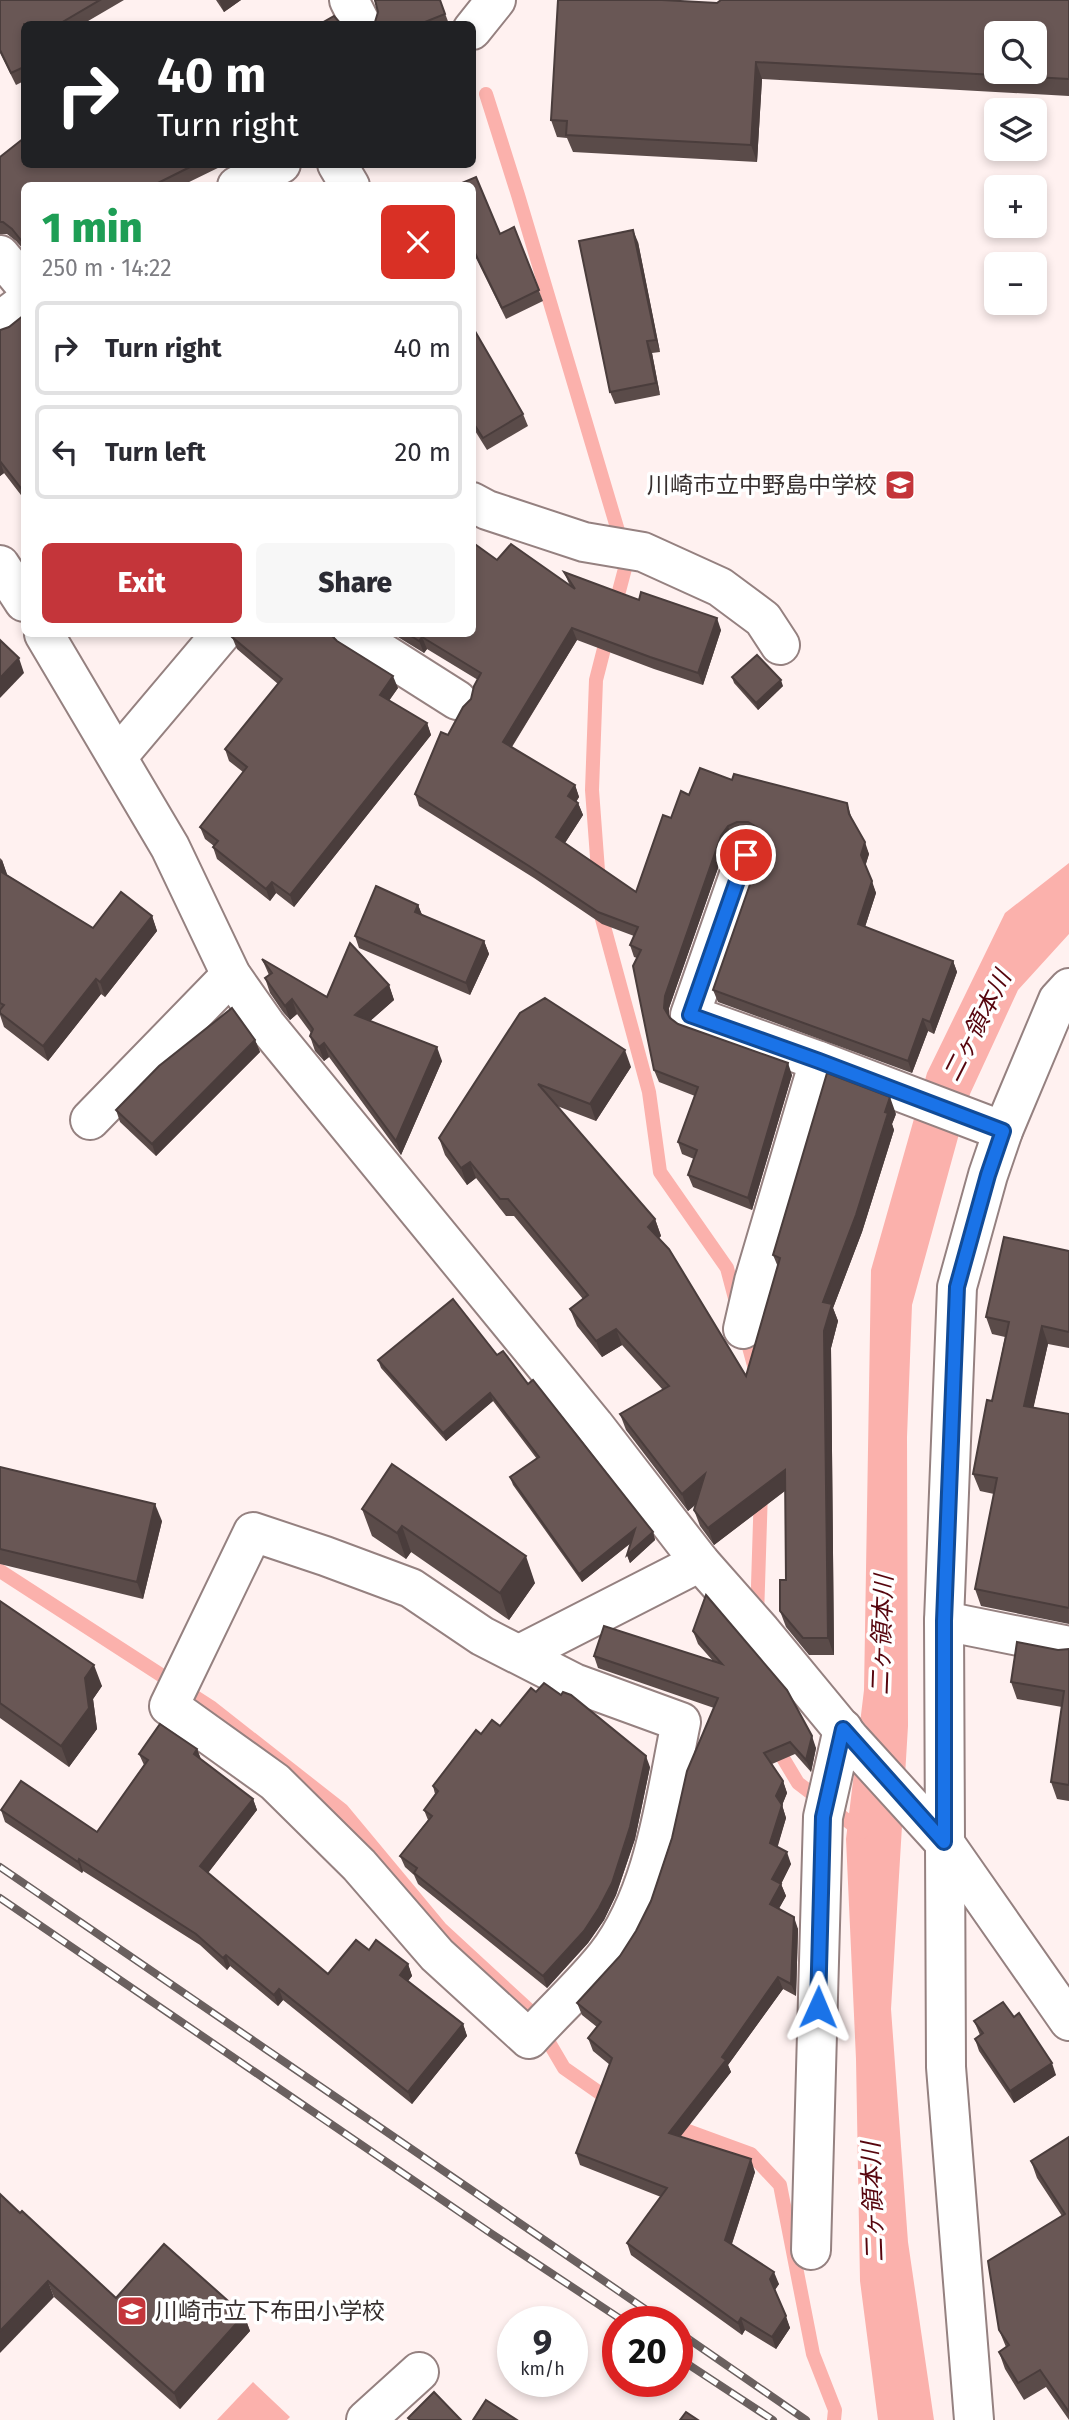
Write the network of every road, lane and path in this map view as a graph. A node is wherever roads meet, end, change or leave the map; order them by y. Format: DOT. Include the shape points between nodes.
graph roads {
  1 [pos="349,0"];
  2 [pos="496,0"];
  3 [pos="360,21"];
  4 [pos="476,25"];
  5 [pos="273,168"];
  6 [pos="245,182"];
  7 [pos="0,255"];
  8 [pos="21,280"];
  9 [pos="21,305"];
  10 [pos="0,321"];
  11 [pos="476,504"];
  12 [pos="0,565"];
  13 [pos="21,597"];
  14 [pos="46,637"];
  15 [pos="218,637"];
  16 [pos="358,637"];
  17 [pos="780,645"];
  18 [pos="457,700"];
  19 [pos="118,756"];
  20 [pos="746,855"];
  21 [pos="231,975"];
  22 [pos="1069,988"];
  23 [pos="819,1061"];
  24 [pos="90,1120"];
  25 [pos="987,1125"];
  26 [pos="743,1329"];
  27 [pos="700,1562"];
  28 [pos="944,1621"];
  29 [pos="1069,1646"];
  30 [pos="520,1654"];
  31 [pos="847,1735"];
  32 [pos="944,1842"];
  33 [pos="1069,2021"];
  34 [pos="811,2250"];
  35 [pos="419,2372"];
  36 [pos="366,2420"];
  37 [pos="974,2420"];
  1 -- 3 [label="street"];
  2 -- 4 [label="street"];
  5 -- 6 [label="street"];
  7 -- 8 [label="street"];
  9 -- 10 [label="street"];
  11 -- 17 [label="street" via="584,542 643,552 720,587 763,619"];
  12 -- 13 [label="street"];
  14 -- 19 [label="street"];
  15 -- 19 [label="street"];
  16 -- 18 [label="street"];
  19 -- 21 [label="street" via="170,847"];
  20 -- 23 [label="street" via="690,1015"];
  21 -- 24 [label="street"];
  21 -- 27 [label="street" via="266,1025 594,1425"];
  22 -- 25 [label="street"];
  23 -- 25 [label="street"];
  23 -- 26 [label="street"];
  25 -- 28 [label="street" via="988,1175 957,1287"];
  27 -- 30 [label="street"];
  27 -- 31 [label="street"];
  28 -- 29 [label="street"];
  28 -- 32 [label="street"];
  30 -- 30 [label="street" via="574,1683 681,1722 657,1841 632,1914 606,1955 529,2039 437,1955 359,1865 275,1783 169,1706 253,1532 411,1588 482,1636"];
  31 -- 32 [label="street"];
  31 -- 34 [label="street" via="823,1817"];
  32 -- 33 [label="street"];
  32 -- 37 [label="street" via="946,2067"];
  35 -- 36 [label="street"];
}
